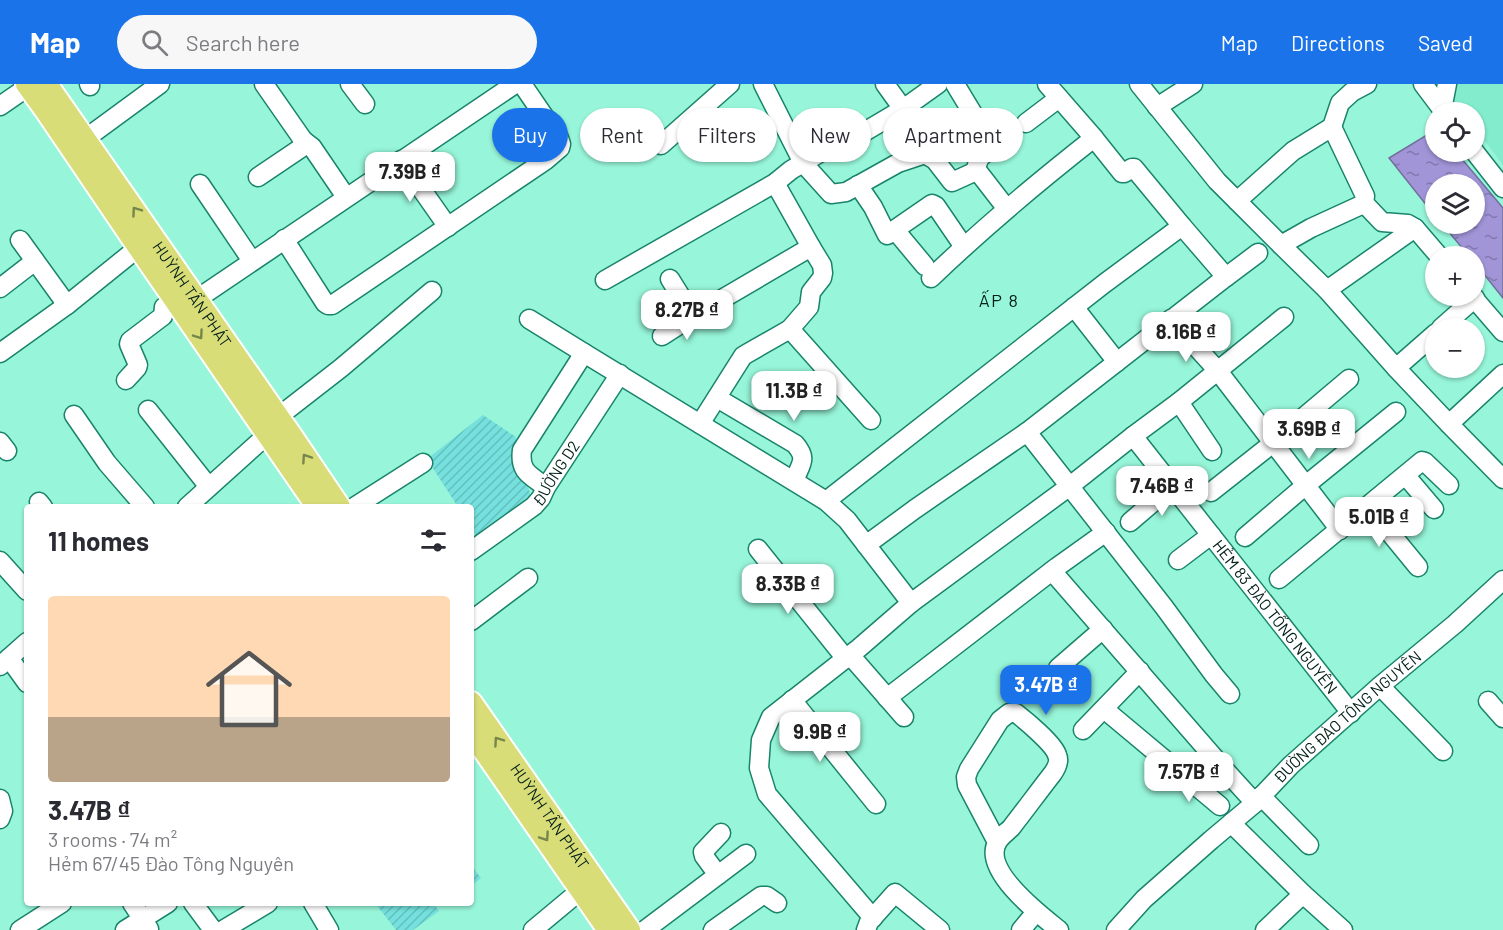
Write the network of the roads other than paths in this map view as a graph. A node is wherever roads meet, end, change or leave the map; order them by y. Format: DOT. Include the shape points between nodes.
graph roads {
  1 [pos="158,84"];
  2 [pos="264,84"];
  3 [pos="350,84"];
  4 [pos="514,84"];
  5 [pos="522,84"];
  6 [pos="730,84"];
  7 [pos="763,84"];
  8 [pos="885,84"];
  9 [pos="938,84"];
  10 [pos="955,84"];
  11 [pos="1139,84"];
  12 [pos="1192,84"];
  13 [pos="1367,84"];
  14 [pos="1423,84"];
  15 [pos="1447,84"];
  16 [pos="34,85"];
  17 [pos="1053,91"];
  18 [pos="1436,102"];
  19 [pos="1444,102"];
  20 [pos="365,104"];
  21 [pos="0,106"];
  22 [pos="1157,107"];
  23 [pos="902,108"];
  24 [pos="906,108"];
  25 [pos="883,121"];
  26 [pos="1026,123"];
  27 [pos="1332,127"];
  28 [pos="1094,138"];
  29 [pos="303,140"];
  30 [pos="665,141"];
  31 [pos="78,143"];
  32 [pos="401,160"];
  33 [pos="901,162"];
  34 [pos="937,162"];
  35 [pos="1483,162"];
  36 [pos="803,163"];
  37 [pos="976,170"];
  38 [pos="258,177"];
  39 [pos="775,183"];
  40 [pos="200,184"];
  41 [pos="858,185"];
  42 [pos="1503,188"];
  43 [pos="346,197"];
  44 [pos="1237,201"];
  45 [pos="1364,203"];
  46 [pos="1007,209"];
  47 [pos="1182,226"];
  48 [pos="448,227"];
  49 [pos="1415,228"];
  50 [pos="895,230"];
  51 [pos="284,239"];
  52 [pos="20,240"];
  53 [pos="1281,245"];
  54 [pos="1430,246"];
  55 [pos="139,247"];
  56 [pos="811,247"];
  57 [pos="964,247"];
  58 [pos="1258,253"];
  59 [pos="35,261"];
  60 [pos="252,261"];
  61 [pos="1226,277"];
  62 [pos="670,279"];
  63 [pos="605,280"];
  64 [pos="0,288"];
  65 [pos="1327,290"];
  66 [pos="432,291"];
  67 [pos="186,299"];
  68 [pos="67,305"];
  69 [pos="1464,306"];
  70 [pos="1481,306"];
  71 [pos="1074,307"];
  72 [pos="693,316"];
  73 [pos="1284,317"];
  74 [pos="1452,318"];
  75 [pos="529,319"];
  76 [pos="1171,319"];
  77 [pos="790,328"];
  78 [pos="1503,332"];
  79 [pos="662,336"];
  80 [pos="1425,343"];
  81 [pos="0,353"];
  82 [pos="585,353"];
  83 [pos="1116,362"];
  84 [pos="1396,368"];
  85 [pos="1218,370"];
  86 [pos="620,374"];
  87 [pos="1503,374"];
  88 [pos="1349,379"];
  89 [pos="126,380"];
  90 [pos="717,398"];
  91 [pos="1179,402"];
  92 [pos="148,410"];
  93 [pos="1396,412"];
  94 [pos="74,415"];
  95 [pos="872,420"];
  96 [pos="700,424"];
  97 [pos="1449,424"];
  98 [pos="273,426"];
  99 [pos="1028,432"];
  100 [pos="1132,436"];
  101 [pos="1273,443"];
  102 [pos="1212,451"];
  103 [pos="423,463"];
  104 [pos="1501,474"];
  105 [pos="1406,476"];
  106 [pos="794,481"];
  107 [pos="1306,485"];
  108 [pos="1449,485"];
  109 [pos="1070,486"];
  110 [pos="1172,486"];
  111 [pos="546,488"];
  112 [pos="1211,492"];
  113 [pos="209,496"];
  114 [pos="826,501"];
  115 [pos="142,504"];
  116 [pos="193,504"];
  117 [pos="316,504"];
  118 [pos="337,504"];
  119 [pos="359,504"];
  120 [pos="1368,506"];
  121 [pos="1434,509"];
  122 [pos="1130,522"];
  123 [pos="1340,530"];
  124 [pos="1106,532"];
  125 [pos="1211,535"];
  126 [pos="1245,537"];
  127 [pos="866,545"];
  128 [pos="474,549"];
  129 [pos="758,549"];
  130 [pos="1178,560"];
  131 [pos="0,561"];
  132 [pos="1418,567"];
  133 [pos="1052,571"];
  134 [pos="528,578"];
  135 [pos="1279,579"];
  136 [pos="1503,580"];
  137 [pos="24,588"];
  138 [pos="911,603"];
  139 [pos="474,619"];
  140 [pos="1103,629"];
  141 [pos="24,645"];
  142 [pos="848,657"];
  143 [pos="4,662"];
  144 [pos="1058,668"];
  145 [pos="1140,671"];
  146 [pos="24,680"];
  147 [pos="1380,686"];
  148 [pos="1230,694"];
  149 [pos="887,698"];
  150 [pos="792,700"];
  151 [pos="1488,701"];
  152 [pos="474,707"];
  153 [pos="1104,709"];
  154 [pos="1351,713"];
  155 [pos="904,717"];
  156 [pos="1503,718"];
  157 [pos="1083,730"];
  158 [pos="474,734"];
  159 [pos="1443,751"];
  160 [pos="518,785"];
  161 [pos="0,799"];
  162 [pos="1258,800"];
  163 [pos="876,804"];
  164 [pos="1220,806"];
  165 [pos="0,819"];
  166 [pos="1231,823"];
  167 [pos="721,833"];
  168 [pos="997,842"];
  169 [pos="1309,846"];
  170 [pos="746,854"];
  171 [pos="718,875"];
  172 [pos="581,890"];
  173 [pos="1303,894"];
  174 [pos="777,903"];
  175 [pos="58,906"];
  176 [pos="134,906"];
  177 [pos="165,906"];
  178 [pos="195,906"];
  179 [pos="263,906"];
  180 [pos="315,906"];
  181 [pos="1036,912"];
  182 [pos="869,924"];
  183 [pos="146,925"];
  184 [pos="20,930"];
  185 [pos="125,930"];
  186 [pos="213,930"];
  187 [pos="223,930"];
  188 [pos="328,930"];
  189 [pos="533,930"];
  190 [pos="609,930"];
  191 [pos="629,930"];
  192 [pos="645,930"];
  193 [pos="713,930"];
  194 [pos="940,930"];
  195 [pos="1021,930"];
  196 [pos="1059,930"];
  197 [pos="1116,930"];
  198 [pos="1265,930"];
  199 [pos="1343,930"];
  1 -- 31 [label="street"];
  2 -- 29 [label="street"];
  3 -- 20 [label="street"];
  4 -- 32 [label="street"];
  5 -- 48 [label="street" via="559,138 560,148"];
  6 -- 30 [label="street"];
  7 -- 36 [label="street"];
  8 -- 23 [label="street"];
  9 -- 24 [label="street"];
  10 -- 37 [label="street" via="991,146"];
  11 -- 22 [label="street"];
  12 -- 22 [label="street"];
  13 -- 27 [label="street" via="1340,103"];
  14 -- 18 [label="street"];
  15 -- 19 [label="street"];
  16 -- 21 [label="street"];
  16 -- 31 [label="main road, HUỲNH TẤN PHÁT"];
  17 -- 26 [label="street"];
  17 -- 28 [label="street"];
  22 -- 44 [label="street"];
  25 -- 36 [label="street"];
  27 -- 44 [label="street" via="1293,152"];
  27 -- 45 [label="street" via="1365,196"];
  28 -- 46 [label="street"];
  28 -- 47 [label="street" via="1122,173 1134,168"];
  29 -- 38 [label="street" via="301,148"];
  29 -- 43 [label="street"];
  31 -- 55 [label="main road, HUỲNH TẤN PHÁT"];
  67 -- 31 [label="main road, HUỲNH TẤN PHÁT, one-way"];
  32 -- 43 [label="street"];
  32 -- 48 [label="street"];
  33 -- 41 [label="street"];
  34 -- 37 [label="street" via="952,182"];
  35 -- 42 [label="street"];
  36 -- 39 [label="street"];
  36 -- 41 [label="street" via="831,194"];
  37 -- 46 [label="street"];
  39 -- 56 [label="street"];
  39 -- 63 [label="street"];
  40 -- 60 [label="street"];
  41 -- 50 [label="street" via="886,235"];
  43 -- 51 [label="street"];
  44 -- 53 [label="street"];
  45 -- 49 [label="street" via="1382,222"];
  45 -- 53 [label="street"];
  46 -- 57 [label="street"];
  47 -- 61 [label="street"];
  47 -- 71 [label="street"];
  48 -- 51 [label="street" via="332,305 325,303"];
  49 -- 54 [label="street"];
  49 -- 65 [label="street"];
  50 -- 57 [label="street" via="928,272"];
  50 -- 57 [label="street" via="934,204"];
  51 -- 60 [label="street"];
  52 -- 59 [label="street"];
  53 -- 65 [label="street"];
  55 -- 67 [label="main road, HUỲNH TẤN PHÁT"];
  55 -- 68 [label="street"];
  56 -- 72 [label="street"];
  56 -- 77 [label="street" via="822,265 822,278 811,292 809,307"];
  58 -- 61 [label="street"];
  59 -- 64 [label="street"];
  59 -- 68 [label="street"];
  60 -- 67 [label="street"];
  61 -- 76 [label="street"];
  62 -- 72 [label="street"];
  65 -- 84 [label="street"];
  66 -- 98 [label="street"];
  67 -- 89 [label="street" via="164,307 163,316 130,341 138,365"];
  67 -- 98 [label="main road, HUỲNH TẤN PHÁT"];
  68 -- 81 [label="street"];
  69 -- 74 [label="street"];
  70 -- 78 [label="street"];
  71 -- 83 [label="street"];
  71 -- 114 [label="street"];
  72 -- 79 [label="street"];
  73 -- 85 [label="street"];
  75 -- 82 [label="street"];
  76 -- 83 [label="street"];
  76 -- 85 [label="street"];
  77 -- 90 [label="street" via="748,352"];
  77 -- 95 [label="street"];
  80 -- 84 [label="street"];
  82 -- 86 [label="street"];
  82 -- 111 [label="street" via="522,450 524,470"];
  83 -- 99 [label="street"];
  84 -- 97 [label="street"];
  85 -- 91 [label="street"];
  85 -- 101 [label="street"];
  86 -- 96 [label="street"];
  86 -- 111 [label="street, ĐƯỜNG D2"];
  87 -- 97 [label="street"];
  88 -- 101 [label="street"];
  90 -- 96 [label="street"];
  90 -- 106 [label="street" via="795,444 803,459"];
  91 -- 100 [label="street"];
  91 -- 102 [label="street"];
  92 -- 113 [label="street"];
  93 -- 107 [label="street"];
  94 -- 115 [label="street"];
  96 -- 106 [label="street"];
  97 -- 104 [label="street"];
  98 -- 113 [label="street"];
  98 -- 117 [label="main road, HUỲNH TẤN PHÁT"];
  118 -- 98 [label="main road, HUỲNH TẤN PHÁT, one-way"];
  99 -- 109 [label="street"];
  99 -- 127 [label="street"];
  100 -- 109 [label="street"];
  100 -- 110 [label="street, HẺM 83 ĐÀO TỐNG NGUYÊN"];
  101 -- 107 [label="street"];
  101 -- 112 [label="street"];
  103 -- 119 [label="street"];
  105 -- 108 [label="street" via="1422,461"];
  105 -- 120 [label="street"];
  105 -- 121 [label="street"];
  106 -- 114 [label="street"];
  107 -- 123 [label="street"];
  107 -- 126 [label="street"];
  109 -- 124 [label="street"];
  109 -- 138 [label="street"];
  110 -- 122 [label="street"];
  110 -- 125 [label="street, HẺM 83 ĐÀO TỐNG NGUYÊN"];
  111 -- 128 [label="street, ĐƯỜNG D2" via="534,507"];
  113 -- 116 [label="street"];
  114 -- 127 [label="street"];
  120 -- 123 [label="street"];
  120 -- 132 [label="street"];
  123 -- 135 [label="street"];
  124 -- 133 [label="street"];
  124 -- 148 [label="street"];
  125 -- 130 [label="street"];
  125 -- 154 [label="street, HẺM 83 ĐÀO TỐNG NGUYÊN"];
  127 -- 138 [label="street"];
  129 -- 142 [label="street"];
  131 -- 137 [label="street"];
  133 -- 140 [label="street"];
  133 -- 149 [label="street"];
  134 -- 139 [label="street"];
  136 -- 147 [label="street, ĐƯỜNG ĐÀO TÔNG NGUYÊN"];
  138 -- 142 [label="street"];
  140 -- 144 [label="street"];
  140 -- 145 [label="street"];
  141 -- 143 [label="street"];
  142 -- 149 [label="street"];
  142 -- 150 [label="street"];
  143 -- 146 [label="street"];
  145 -- 153 [label="street"];
  145 -- 162 [label="street" via="1224,769"];
  147 -- 154 [label="street, ĐƯỜNG ĐÀO TÔNG NGUYÊN"];
  147 -- 159 [label="street"];
  149 -- 155 [label="street"];
  150 -- 163 [label="street"];
  150 -- 182 [label="street" via="771,717 761,740 759,768 767,794"];
  151 -- 156 [label="street"];
  160 -- 152 [label="main road, HUỲNH TẤN PHÁT, one-way"];
  153 -- 157 [label="street"];
  153 -- 164 [label="street"];
  154 -- 162 [label="street, ĐƯỜNG ĐÀO TÔNG NGUYÊN" via="1291,765"];
  158 -- 160 [label="main road, HUỲNH TẤN PHÁT"];
  160 -- 172 [label="main road, HUỲNH TẤN PHÁT, one-way"];
  160 -- 191 [label="main road, HUỲNH TẤN PHÁT"];
  161 -- 165 [label="street"];
  162 -- 166 [label="street, ĐƯỜNG ĐÀO TÔNG NGUYÊN"];
  162 -- 169 [label="street"];
  166 -- 173 [label="street"];
  166 -- 197 [label="street, ĐƯỜNG ĐÀO TÔNG NGUYÊN" via="1144,899"];
  167 -- 171 [label="street" via="703,852"];
  168 -- 168 [label="street" via="1058,765 1053,747 1016,713 1000,720 966,777"];
  168 -- 181 [label="street" via="994,855 998,868"];
  170 -- 171 [label="street"];
  171 -- 192 [label="street"];
  172 -- 189 [label="street"];
  172 -- 190 [label="main road, HUỲNH TẤN PHÁT"];
  173 -- 198 [label="street"];
  173 -- 199 [label="street"];
  174 -- 193 [label="street" via="761,896"];
  175 -- 184 [label="street"];
  176 -- 183 [label="street"];
  177 -- 183 [label="street"];
  178 -- 186 [label="street"];
  179 -- 187 [label="street"];
  180 -- 188 [label="street"];
  181 -- 195 [label="street"];
  181 -- 196 [label="street"];
  182 -- 194 [label="street" via="895,893"];
  183 -- 185 [label="street"];
}
